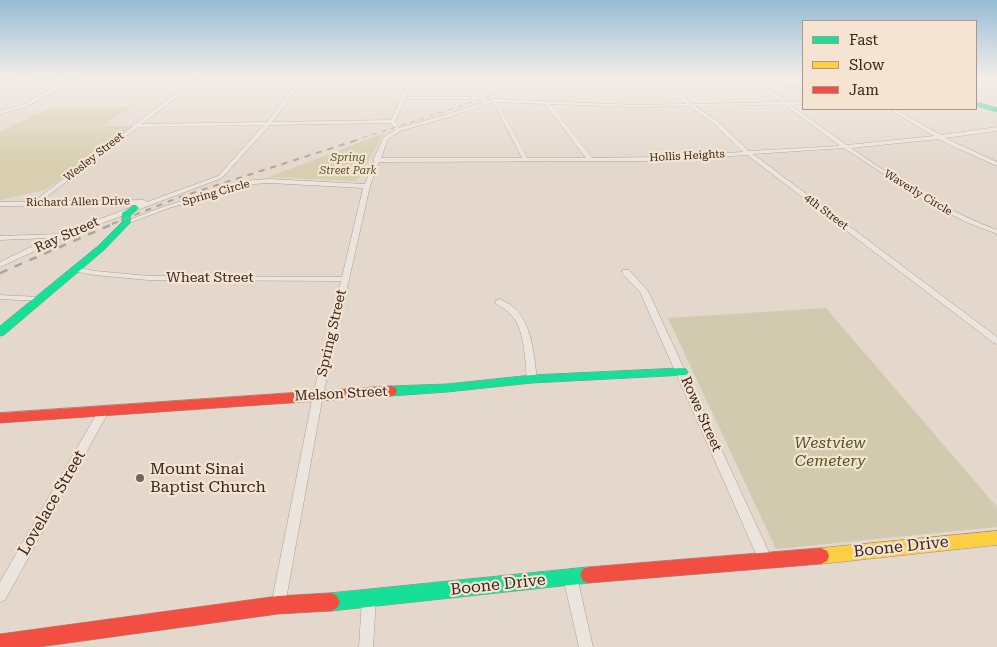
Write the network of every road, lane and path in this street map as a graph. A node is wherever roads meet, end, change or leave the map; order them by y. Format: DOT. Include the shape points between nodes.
graph roads {
  1 [pos="23,106"];
  2 [pos="161,106"];
  3 [pos="281,106"];
  4 [pos="401,106"];
  5 [pos="476,106"];
  6 [pos="497,106"];
  7 [pos="549,106"];
  8 [pos="692,106"];
  9 [pos="789,106"];
  10 [pos="984,106"];
  11 [pos="893,110"];
  12 [pos="997,110"];
  13 [pos="0,113"];
  14 [pos="268,124"];
  15 [pos="395,125"];
  16 [pos="134,126"];
  17 [pos="997,129"];
  18 [pos="941,137"];
  19 [pos="843,147"];
  20 [pos="748,153"];
  21 [pos="590,158"];
  22 [pos="526,159"];
  23 [pos="376,160"];
  24 [pos="997,164"];
  25 [pos="367,186"];
  26 [pos="35,203"];
  27 [pos="0,204"];
  28 [pos="135,208"];
  29 [pos="127,222"];
  30 [pos="997,232"];
  31 [pos="60,236"];
  32 [pos="0,238"];
  33 [pos="0,265"];
  34 [pos="76,269"];
  35 [pos="626,272"];
  36 [pos="344,279"];
  37 [pos="0,297"];
  38 [pos="40,299"];
  39 [pos="499,302"];
  40 [pos="0,332"];
  41 [pos="997,341"];
  42 [pos="682,372"];
  43 [pos="532,379"];
  44 [pos="318,395"];
  45 [pos="104,412"];
  46 [pos="0,418"];
  47 [pos="997,538"];
  48 [pos="766,561"];
  49 [pos="570,577"];
  50 [pos="0,595"];
  51 [pos="369,599"];
  52 [pos="278,605"];
  53 [pos="0,643"];
  54 [pos="366,647"];
  55 [pos="586,647"];
  1 -- 13 [label="street"];
  2 -- 16 [label="street, Wesley Street"];
  3 -- 14 [label="street, Ray Street"];
  4 -- 15 [label="street, Spring Street"];
  5 -- 15 [label="street" via="448,116"];
  6 -- 22 [label="street"];
  7 -- 21 [label="street"];
  8 -- 20 [label="street, 4th Street" via="715,122"];
  9 -- 19 [label="street, Waverly Circle"];
  10 -- 12 [label="street"];
  11 -- 18 [label="street"];
  14 -- 15 [label="street"];
  14 -- 16 [label="street"];
  14 -- 28 [label="street, Ray Street" via="220,177"];
  15 -- 23 [label="street, Spring Street"];
  16 -- 26 [label="street, Wesley Street"];
  17 -- 18 [label="street, Hollis Heights"];
  18 -- 19 [label="street, Hollis Heights"];
  18 -- 24 [label="street"];
  19 -- 20 [label="street, Hollis Heights"];
  19 -- 30 [label="street, Waverly Circle" via="926,201"];
  20 -- 21 [label="street, Hollis Heights"];
  20 -- 41 [label="street, 4th Street"];
  21 -- 22 [label="street, Hollis Heights"];
  22 -- 23 [label="street, Hollis Heights"];
  23 -- 25 [label="street, Spring Street"];
  25 -- 29 [label="street, Spring Circle" via="253,182"];
  25 -- 36 [label="street, Spring Street"];
  26 -- 27 [label="street, Richard Allen Drive"];
  26 -- 28 [label="street, Richard Allen Drive" via="144,202"];
  28 -- 29 [label="street" via="125,215"];
  28 -- 31 [label="street, Ray Street"];
  29 -- 34 [label="street"];
  31 -- 32 [label="street"];
  31 -- 33 [label="street, Ray Street"];
  34 -- 36 [label="street, Wheat Street" via="148,278"];
  34 -- 38 [label="street"];
  35 -- 42 [label="street, Rowe Street" via="644,291"];
  36 -- 44 [label="street, Spring Street"];
  37 -- 38 [label="street"];
  38 -- 40 [label="street"];
  39 -- 43 [label="street" via="518,317"];
  42 -- 43 [label="street, Melson Street"];
  42 -- 48 [label="street, Rowe Street"];
  43 -- 44 [label="street, Melson Street" via="447,388"];
  44 -- 45 [label="street, Melson Street"];
  44 -- 52 [label="street, Spring Street"];
  45 -- 46 [label="street, Melson Street"];
  45 -- 50 [label="street, Lovelace Street"];
  47 -- 48 [label="street, Boone Drive"];
  48 -- 49 [label="street, Boone Drive"];
  49 -- 51 [label="street, Boone Drive"];
  49 -- 55 [label="street"];
  51 -- 52 [label="street, Boone Drive"];
  51 -- 54 [label="street"];
  52 -- 53 [label="street, Boone Drive"];
}
